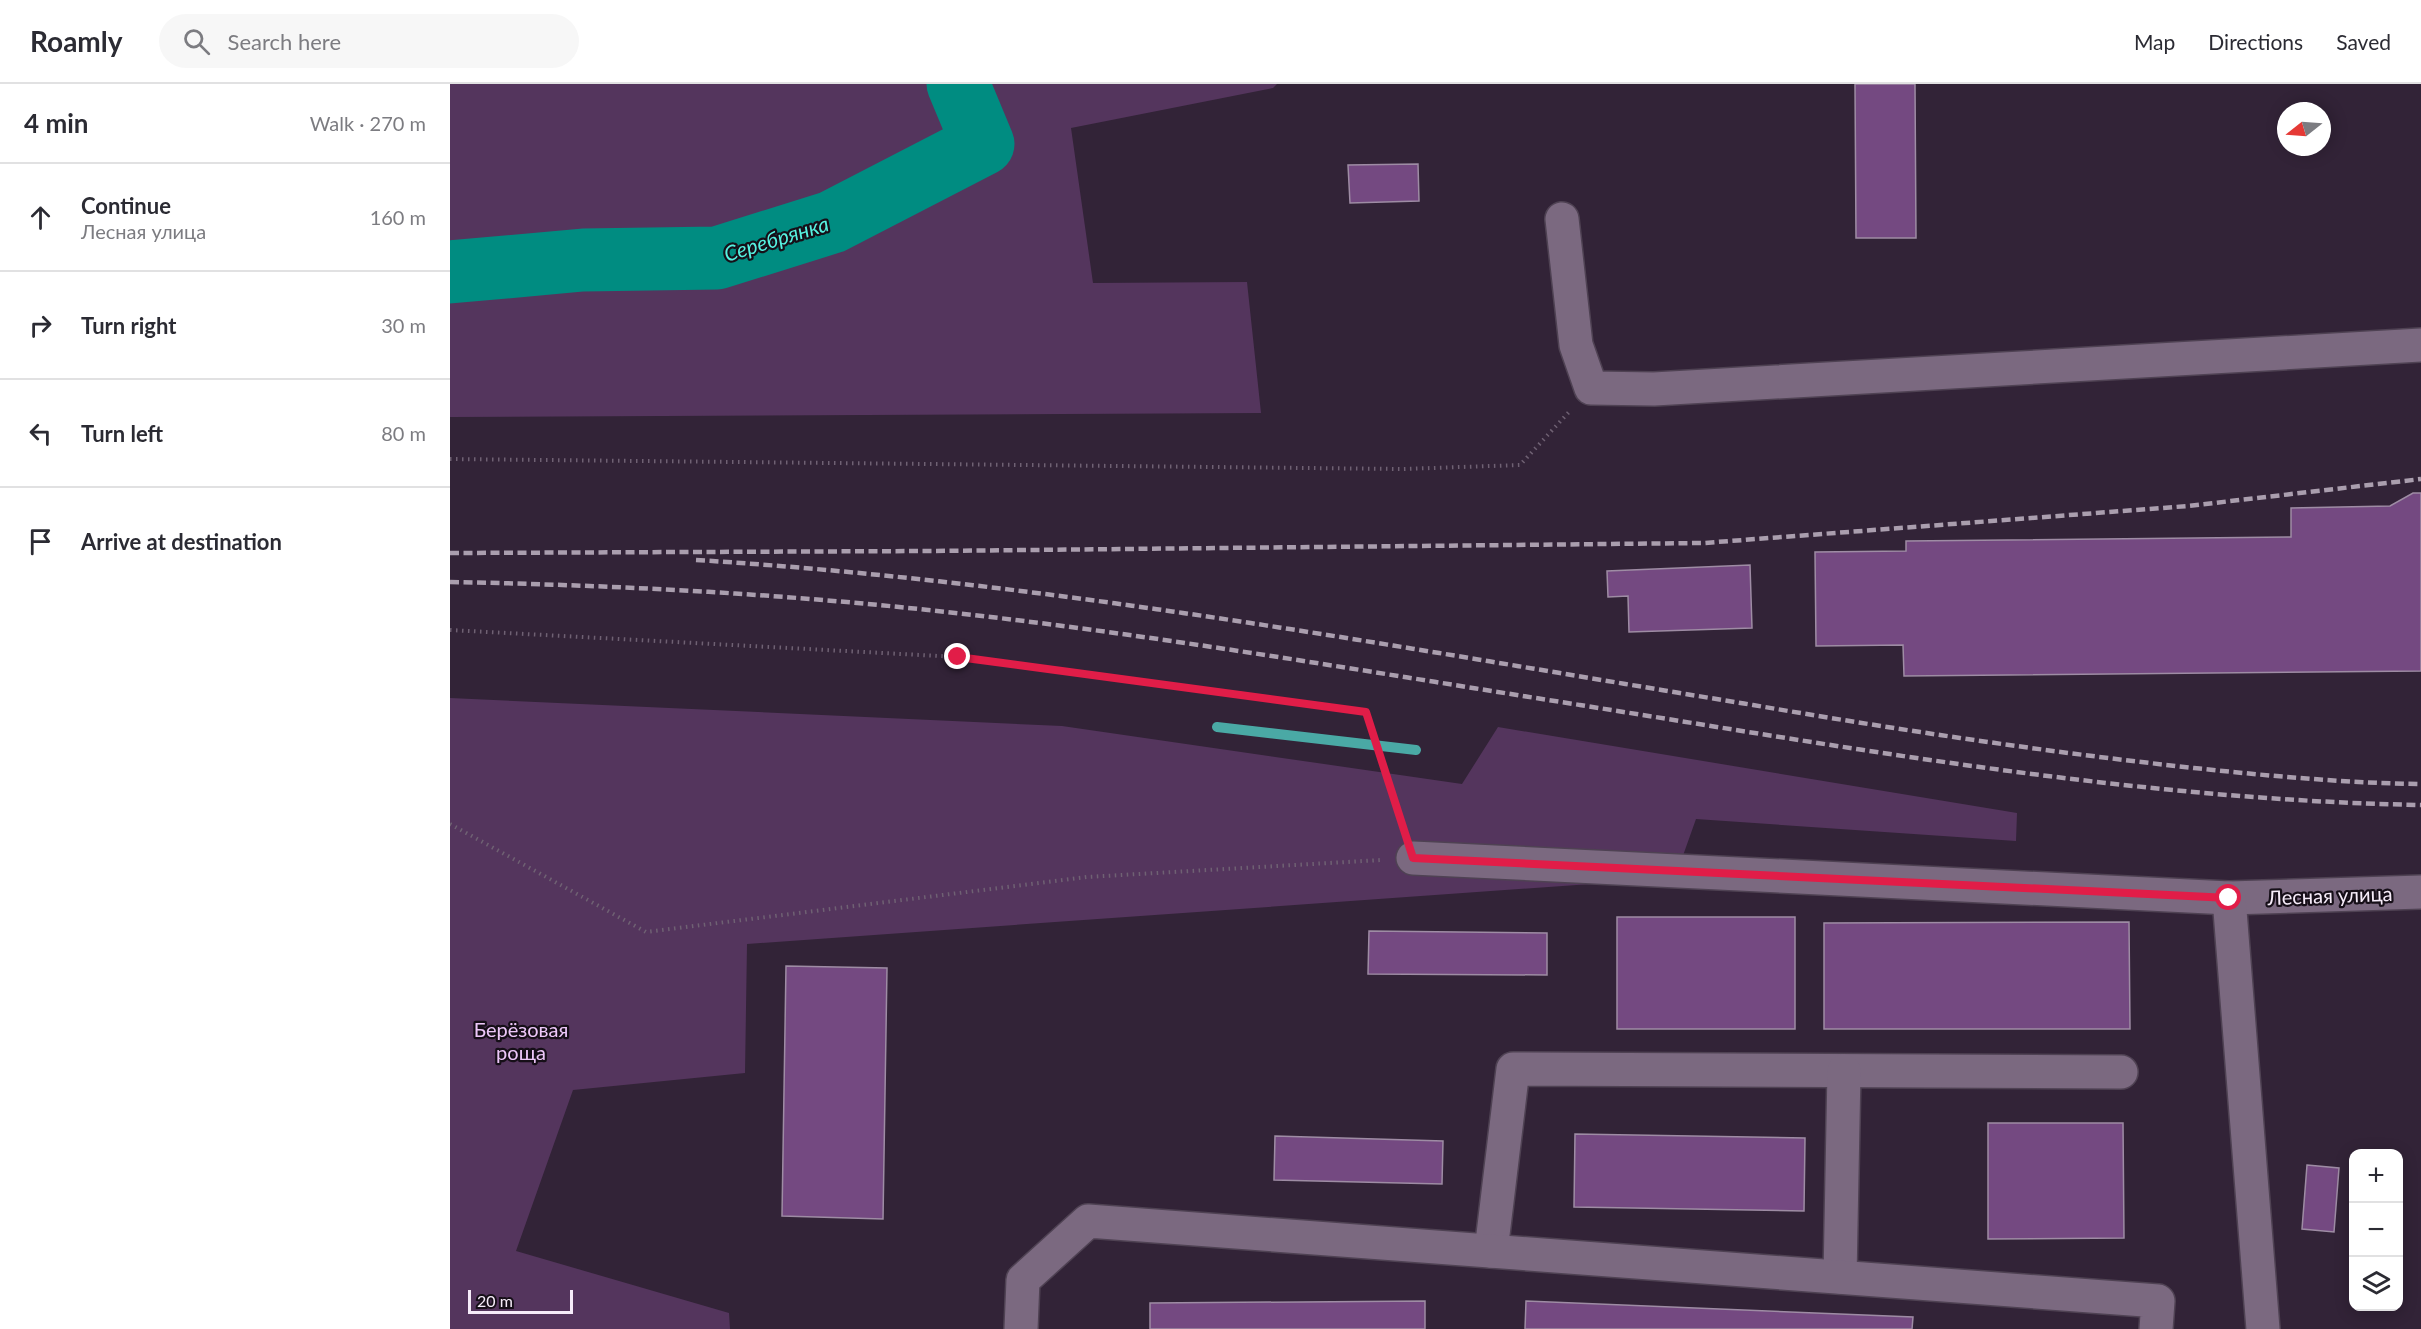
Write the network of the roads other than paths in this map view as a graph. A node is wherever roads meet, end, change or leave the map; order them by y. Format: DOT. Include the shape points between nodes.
graph roads {
  1 [pos="1562,219"];
  2 [pos="2421,345"];
  3 [pos="1413,858"];
  4 [pos="2421,892"];
  5 [pos="2229,898"];
  6 [pos="1844,1071"];
  7 [pos="2121,1072"];
  8 [pos="1491,1251"];
  9 [pos="1840,1277"];
  10 [pos="1021,1329"];
  11 [pos="2156,1329"];
  12 [pos="2263,1329"];
  1 -- 2 [label="street" via="1576,345 1591,388 1665,388"];
  3 -- 5 [label="street, Лесная улица"];
  4 -- 5 [label="street, Лесная улица"];
  5 -- 12 [label="street"];
  6 -- 7 [label="street"];
  6 -- 8 [label="street" via="1513,1069"];
  6 -- 9 [label="street"];
  8 -- 9 [label="street"];
  8 -- 10 [label="street" via="1088,1221 1023,1280"];
  9 -- 11 [label="street" via="2158,1301"];
}
